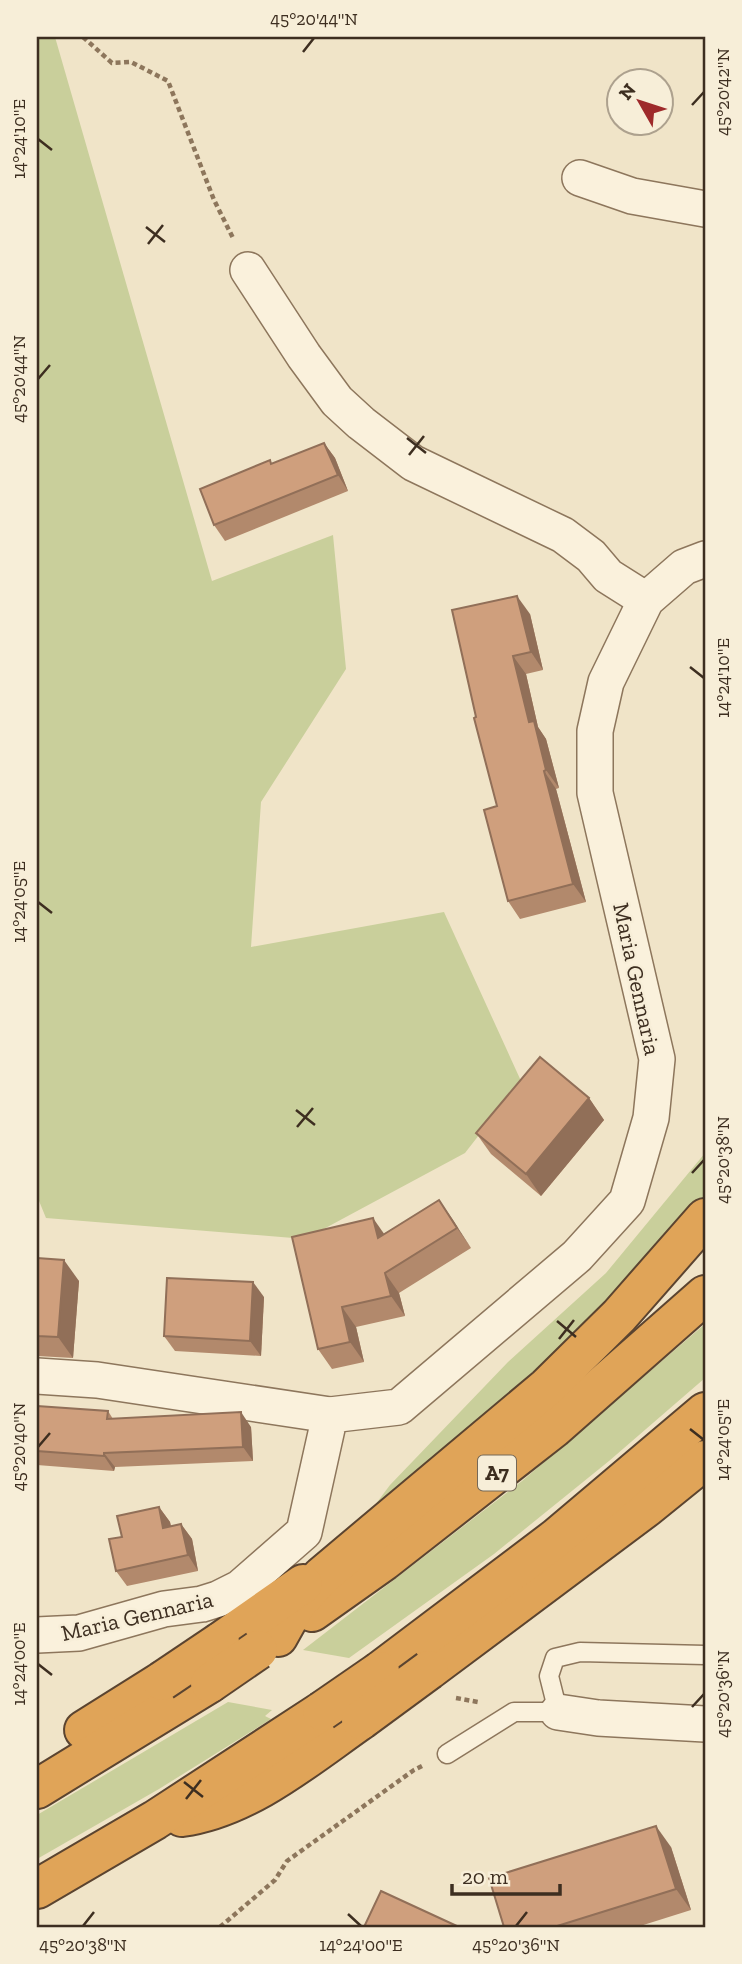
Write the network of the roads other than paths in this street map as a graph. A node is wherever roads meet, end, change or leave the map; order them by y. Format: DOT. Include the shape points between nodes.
graph roads {
  1 [pos="580,178"];
  2 [pos="705,209"];
  3 [pos="248,270"];
  4 [pos="705,559"];
  5 [pos="646,600"];
  6 [pos="705,1218"];
  7 [pos="705,1295"];
  8 [pos="37,1376"];
  9 [pos="705,1412"];
  10 [pos="330,1415"];
  11 [pos="705,1460"];
  12 [pos="342,1557"];
  13 [pos="37,1635"];
  14 [pos="268,1644"];
  15 [pos="705,1656"];
  16 [pos="167,1694"];
  17 [pos="558,1713"];
  18 [pos="705,1724"];
  19 [pos="447,1754"];
  20 [pos="37,1760"];
  21 [pos="37,1789"];
  22 [pos="155,1820"];
  23 [pos="37,1889"];
  1 -- 2 [label="street" via="632,195"];
  3 -- 5 [label="street" via="337,401 361,423 413,463 563,535 608,576"];
  4 -- 5 [label="street, Maria Gennaria" via="684,567"];
  5 -- 10 [label="street, Maria Gennaria" via="606,682 595,731 594,793 657,1059 651,1118 626,1201 577,1256 399,1407"];
  6 -- 12 [label="highway" via="619,1316 547,1387"];
  7 -- 14 [label="highway, A7" via="554,1428 384,1561"];
  8 -- 10 [label="street, Maria Gennaria" via="97,1380"];
  9 -- 22 [label="highway, bridge" via="556,1538 380,1671"];
  10 -- 13 [label="street, Maria Gennaria" via="304,1532 240,1588 202,1604 164,1609 79,1633"];
  11 -- 22 [label="highway, bridge" via="429,1670 260,1788 233,1803 186,1817"];
  12 -- 14 [label="highway" via="297,1603"];
  12 -- 16 [label="highway, bridge" via="220,1642"];
  14 -- 16 [label="highway, A7, bridge" via="210,1683"];
  15 -- 17 [label="lane" via="580,1652 555,1658 550,1676"];
  16 -- 20 [label="highway"];
  16 -- 21 [label="highway, A7"];
  17 -- 18 [label="street"];
  17 -- 19 [label="lane" via="514,1712"];
  22 -- 23 [label="highway"];
}
